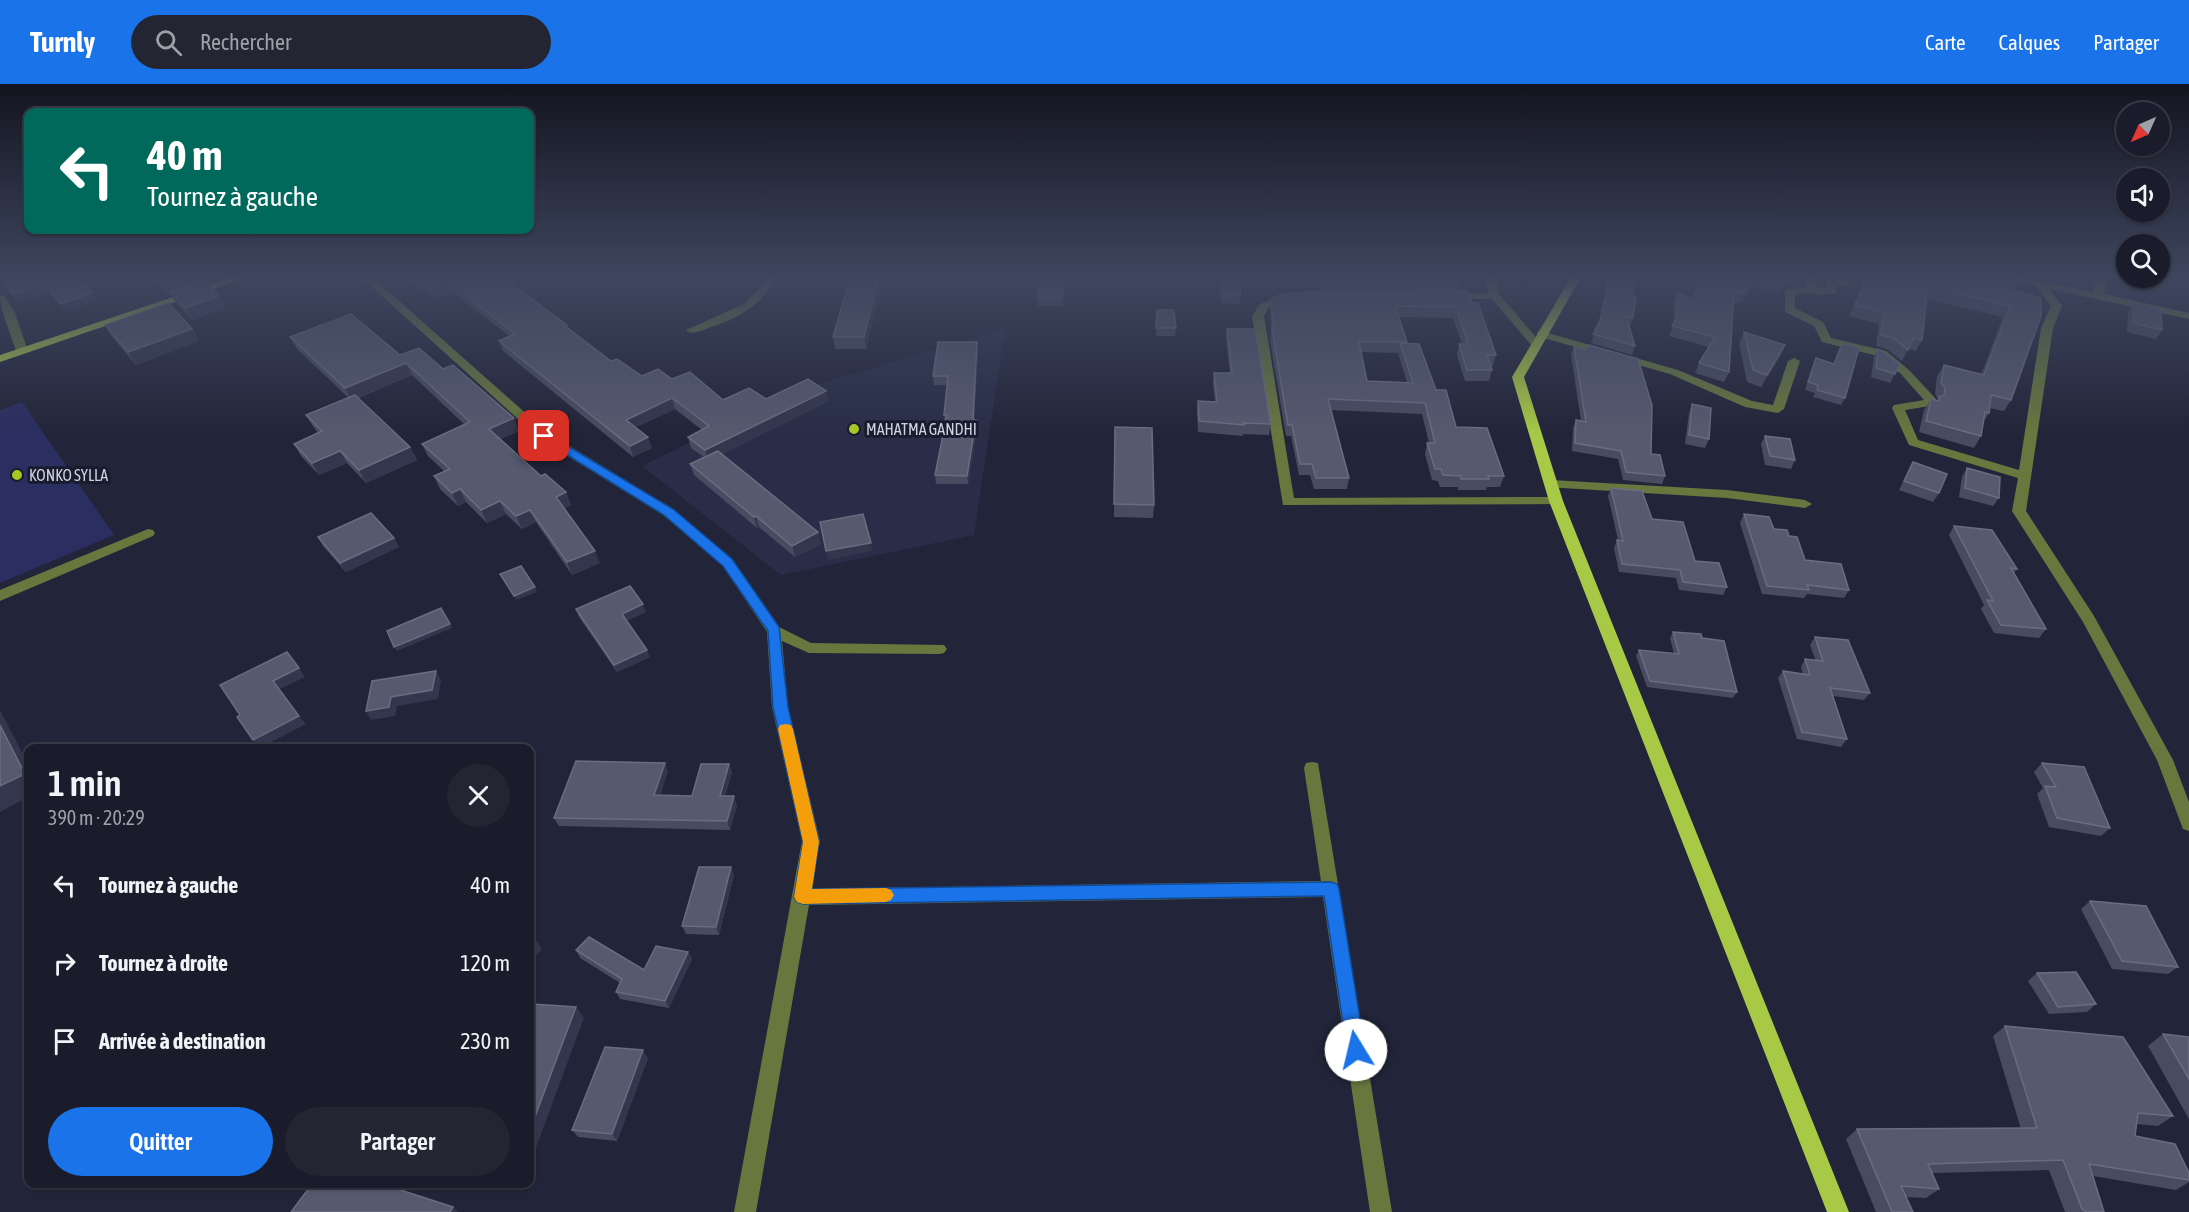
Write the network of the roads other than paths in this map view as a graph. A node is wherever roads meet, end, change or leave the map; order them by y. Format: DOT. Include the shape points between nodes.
graph roads {
  1 [pos="15,330"];
  2 [pos="86,330"];
  3 [pos="425,330"];
  4 [pos="1260,330"];
  5 [pos="1529,330"];
  6 [pos="1545,330"];
  7 [pos="1821,330"];
  8 [pos="2047,330"];
  9 [pos="1539,339"];
  10 [pos="22,351"];
  11 [pos="0,358"];
  12 [pos="1794,361"];
  13 [pos="2025,476"];
  14 [pos="1551,484"];
  15 [pos="1556,501"];
  16 [pos="1805,504"];
  17 [pos="148,533"];
  18 [pos="0,596"];
  19 [pos="774,631"];
  20 [pos="939,649"];
  21 [pos="1312,768"];
  22 [pos="2189,824"];
  23 [pos="1331,889"];
  24 [pos="803,897"];
  25 [pos="745,1212"];
  26 [pos="1381,1212"];
  27 [pos="1838,1212"];
  1 -- 10 [label="street"];
  2 -- 10 [label="main road"];
  3 -- 19 [label="street" via="544,436 668,512 728,562"];
  4 -- 15 [label="street" via="1288,502"];
  5 -- 9 [label="street"];
  6 -- 9 [label="main road"];
  7 -- 13 [label="street" via="1826,340 1882,353 1932,402 1898,408 1913,442"];
  8 -- 13 [label="street"];
  9 -- 12 [label="street" via="1674,372 1749,404 1778,410"];
  9 -- 14 [label="main road" via="1518,377"];
  10 -- 11 [label="main road"];
  13 -- 22 [label="street" via="2019,511 2090,620 2165,760"];
  14 -- 15 [label="main road"];
  14 -- 16 [label="street" via="1727,494"];
  15 -- 27 [label="main road"];
  17 -- 18 [label="street"];
  19 -- 20 [label="street" via="809,648"];
  19 -- 24 [label="street" via="780,707 811,842"];
  21 -- 23 [label="street"];
  23 -- 24 [label="street"];
  23 -- 26 [label="street"];
  24 -- 25 [label="street"];
}
